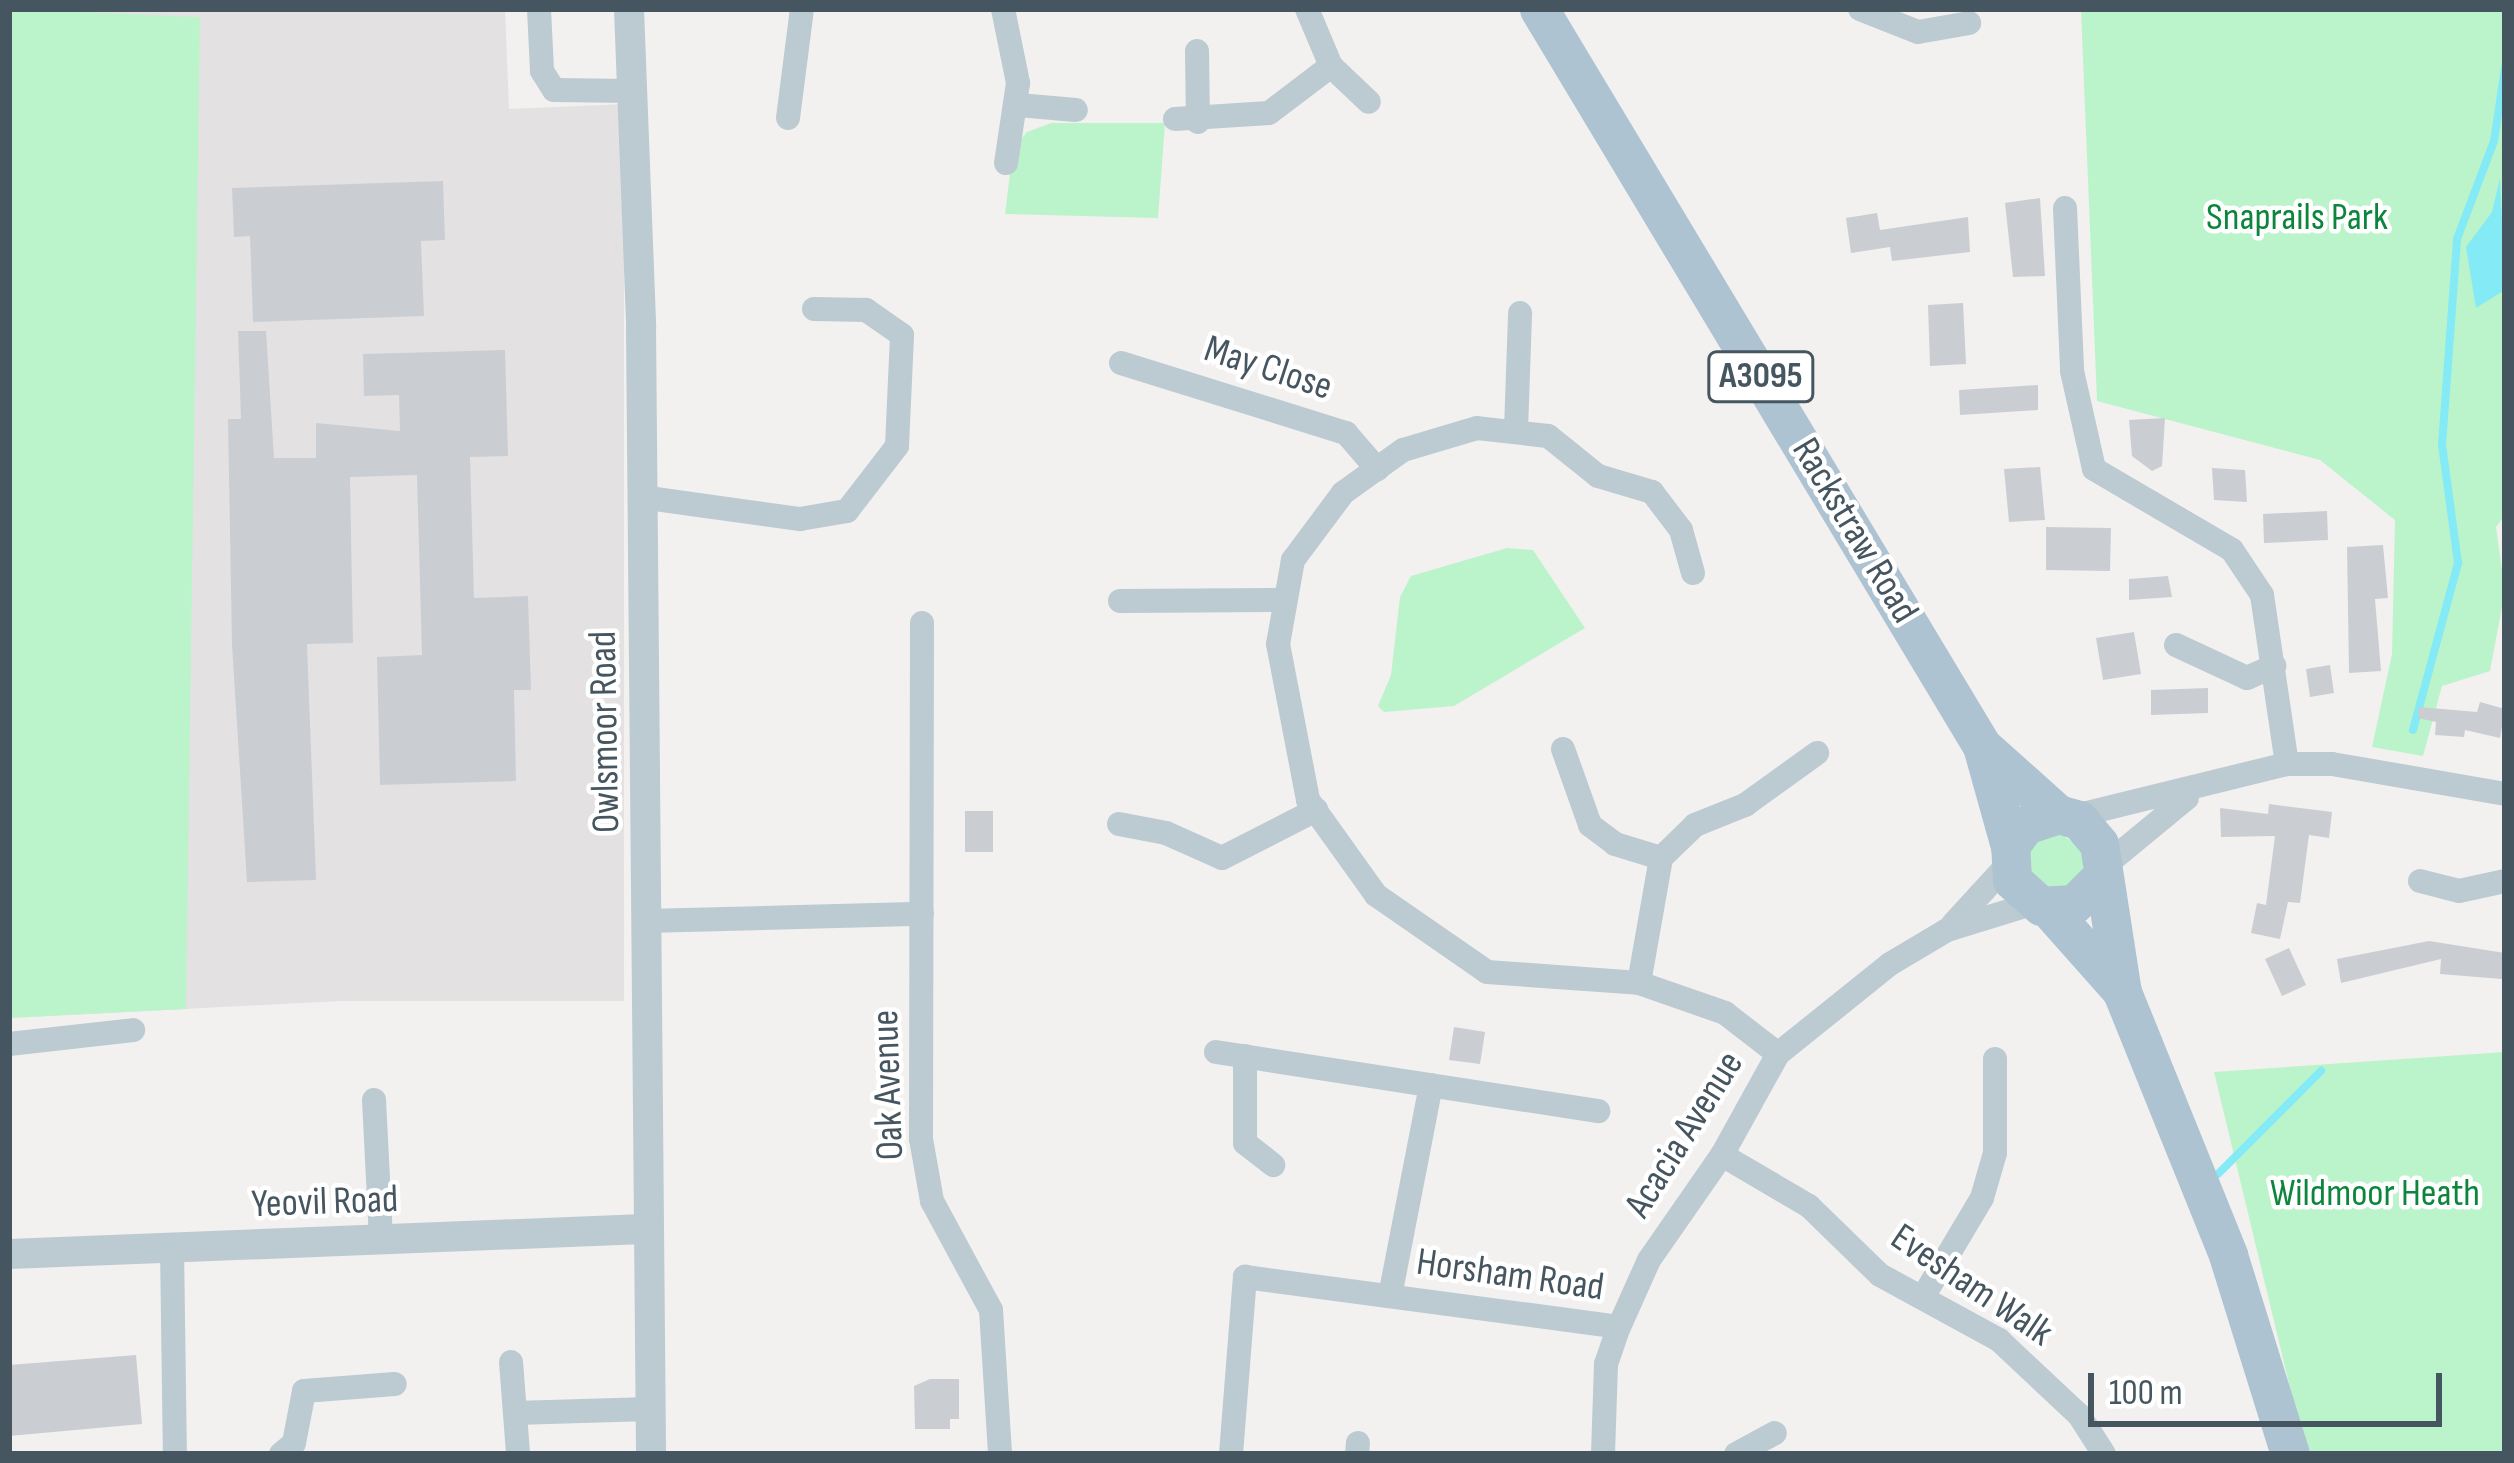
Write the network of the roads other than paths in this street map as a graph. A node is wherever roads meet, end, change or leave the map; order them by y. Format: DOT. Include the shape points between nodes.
graph roads {
  1 [pos="539,9"];
  2 [pos="628,9"];
  3 [pos="802,9"];
  4 [pos="1003,9"];
  5 [pos="1307,9"];
  6 [pos="1539,9"];
  7 [pos="1860,9"];
  8 [pos="1969,23"];
  9 [pos="1197,51"];
  10 [pos="1331,66"];
  11 [pos="633,92"];
  12 [pos="1369,101"];
  13 [pos="1018,105"];
  14 [pos="1076,110"];
  15 [pos="788,118"];
  16 [pos="1006,163"];
  17 [pos="2066,208"];
  18 [pos="814,309"];
  19 [pos="1520,313"];
  20 [pos="1121,363"];
  21 [pos="1516,430"];
  22 [pos="1377,469"];
  23 [pos="641,497"];
  24 [pos="1694,573"];
  25 [pos="1283,600"];
  26 [pos="1120,601"];
  27 [pos="922,623"];
  28 [pos="2176,645"];
  29 [pos="2274,666"];
  30 [pos="1982,746"];
  31 [pos="1564,749"];
  32 [pos="1817,753"];
  33 [pos="2287,764"];
  34 [pos="2193,793"];
  35 [pos="2505,794"];
  36 [pos="1316,810"];
  37 [pos="2065,816"];
  38 [pos="1119,824"];
  39 [pos="2009,855"];
  40 [pos="1661,858"];
  41 [pos="2100,874"];
  42 [pos="2420,881"];
  43 [pos="2505,881"];
  44 [pos="2041,906"];
  45 [pos="922,914"];
  46 [pos="646,921"];
  47 [pos="1947,930"];
  48 [pos="1639,983"];
  49 [pos="2122,992"];
  50 [pos="133,1030"];
  51 [pos="9,1045"];
  52 [pos="1216,1052"];
  53 [pos="1778,1054"];
  54 [pos="1245,1056"];
  55 [pos="1995,1059"];
  56 [pos="1431,1085"];
  57 [pos="374,1100"];
  58 [pos="1598,1111"];
  59 [pos="1722,1155"];
  60 [pos="1274,1165"];
  61 [pos="644,1229"];
  62 [pos="381,1240"];
  63 [pos="172,1247"];
  64 [pos="9,1254"];
  65 [pos="1390,1296"];
  66 [pos="1923,1297"];
  67 [pos="1619,1327"];
  68 [pos="511,1362"];
  69 [pos="394,1384"];
  70 [pos="650,1409"];
  71 [pos="515,1412"];
  72 [pos="1775,1433"];
  73 [pos="175,1454"];
  74 [pos="281,1454"];
  75 [pos="518,1454"];
  76 [pos="651,1454"];
  77 [pos="1000,1454"];
  78 [pos="1231,1454"];
  79 [pos="1603,1454"];
  80 [pos="1736,1454"];
  81 [pos="2104,1454"];
  82 [pos="2290,1454"];
  1 -- 11 [label="street" via="542,70 554,90"];
  2 -- 11 [label="street, Owlsmoor Road"];
  3 -- 15 [label="street"];
  4 -- 13 [label="street"];
  5 -- 10 [label="street"];
  6 -- 30 [label="main road, Rackstraw Road / A3095"];
  7 -- 8 [label="street" via="1918,32"];
  9 -- 10 [label="street" via="1187,120 1269,112"];
  10 -- 12 [label="street"];
  11 -- 23 [label="street, Owlsmoor Road"];
  13 -- 14 [label="street"];
  13 -- 16 [label="street"];
  17 -- 29 [label="street" via="2072,371 2094,470 2232,550 2262,595"];
  18 -- 23 [label="street" via="866,310 902,335 898,446 847,511 800,519"];
  19 -- 21 [label="street"];
  20 -- 22 [label="street, May Close" via="1346,433"];
  21 -- 22 [label="street" via="1477,428 1403,450"];
  21 -- 24 [label="street" via="1548,436 1598,476 1652,492 1681,530"];
  22 -- 25 [label="street" via="1343,493 1293,560"];
  23 -- 46 [label="street, Owlsmoor Road"];
  25 -- 26 [label="street"];
  25 -- 36 [label="street" via="1278,644"];
  27 -- 45 [label="street, Oak Avenue"];
  28 -- 29 [label="street" via="2247,679"];
  29 -- 33 [label="street"];
  30 -- 37 [label="main road, Rackstraw Road / A3095"];
  30 -- 39 [label="main road, Rackstraw Road / A3095"];
  31 -- 40 [label="street" via="1590,825 1615,844"];
  32 -- 40 [label="street" via="1745,805 1695,825"];
  33 -- 34 [label="street" via="2234,773"];
  33 -- 35 [label="street" via="2332,764"];
  34 -- 37 [label="street"];
  34 -- 41 [label="street"];
  36 -- 38 [label="street" via="1222,858 1166,832"];
  36 -- 48 [label="street" via="1376,895 1487,972"];
  37 -- 39 [label="main road" via="2033,820"];
  37 -- 41 [label="main road" via="2096,837"];
  39 -- 44 [label="main road" via="2016,887"];
  39 -- 47 [label="street, Acacia Avenue"];
  40 -- 48 [label="street"];
  41 -- 44 [label="main road" via="2082,900"];
  41 -- 49 [label="main road"];
  42 -- 43 [label="street" via="2459,891"];
  44 -- 47 [label="street, Acacia Avenue"];
  44 -- 49 [label="main road"];
  45 -- 46 [label="street"];
  45 -- 77 [label="street, Oak Avenue" via="921,1138 932,1201 991,1310"];
  46 -- 61 [label="street, Owlsmoor Road"];
  47 -- 53 [label="street, Acacia Avenue" via="1822,1012"];
  48 -- 53 [label="street" via="1725,1013"];
  49 -- 82 [label="main road" via="2240,1288"];
  50 -- 51 [label="street"];
  52 -- 54 [label="street"];
  53 -- 59 [label="street, Acacia Avenue"];
  54 -- 56 [label="street"];
  54 -- 60 [label="street" via="1245,1143"];
  55 -- 66 [label="street" via="1995,1153 1982,1198"];
  56 -- 58 [label="street"];
  56 -- 65 [label="street, Horsham Road"];
  57 -- 62 [label="street"];
  59 -- 66 [label="street, Evesham Walk" via="1809,1206 1880,1275"];
  59 -- 67 [label="street, Acacia Avenue" via="1648,1260"];
  61 -- 62 [label="street, Yeovil Road"];
  61 -- 70 [label="street, Owlsmoor Road"];
  62 -- 63 [label="street, Yeovil Road"];
  63 -- 64 [label="street, Yeovil Road"];
  63 -- 73 [label="street"];
  65 -- 67 [label="street, Horsham Road"];
  65 -- 78 [label="street, Horsham Road" via="1245,1277"];
  66 -- 81 [label="street, Evesham Walk" via="1999,1340 2046,1379"];
  67 -- 79 [label="street, Acacia Avenue" via="1606,1364"];
  68 -- 71 [label="street"];
  69 -- 74 [label="street" via="304,1391 294,1443"];
  70 -- 71 [label="street"];
  70 -- 76 [label="street, Owlsmoor Road"];
  71 -- 75 [label="street"];
  72 -- 80 [label="street"];
}
